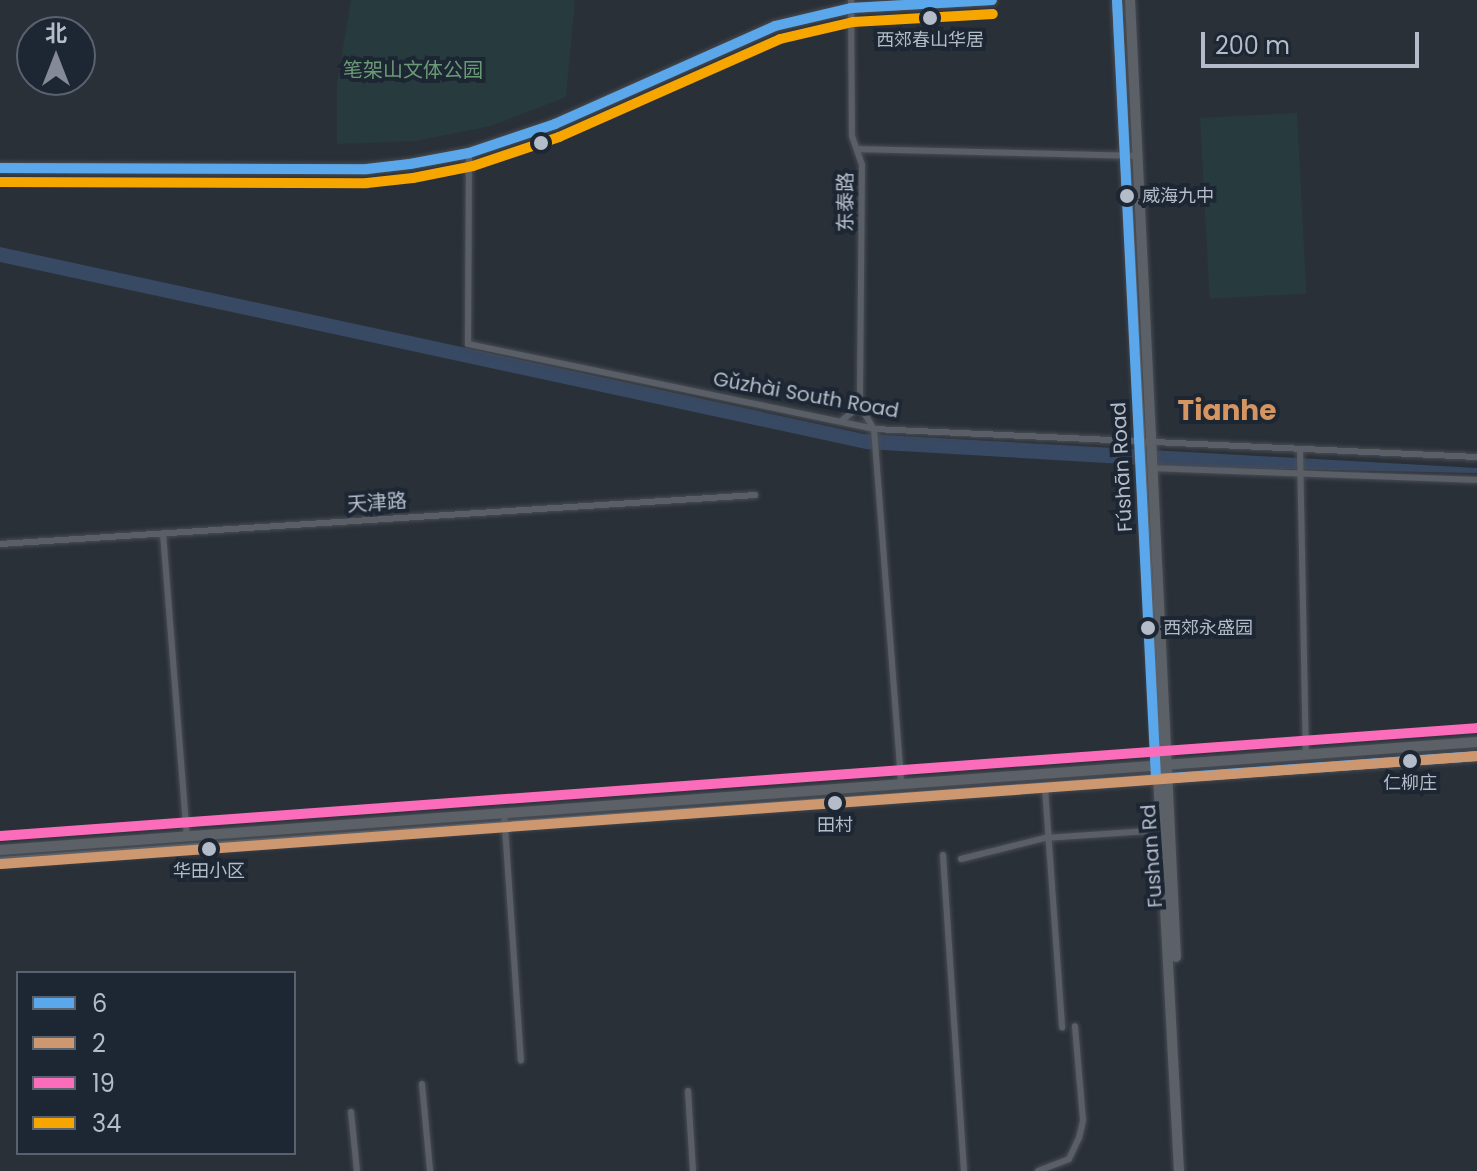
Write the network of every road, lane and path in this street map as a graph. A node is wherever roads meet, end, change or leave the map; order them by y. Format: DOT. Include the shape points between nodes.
graph roads {
  1 [pos="992,0"];
  2 [pos="1117,0"];
  3 [pos="1130,0"];
  4 [pos="851,4"];
  5 [pos="858,149"];
  6 [pos="469,153"];
  7 [pos="1126,155"];
  8 [pos="1139,156"];
  9 [pos="0,168"];
  10 [pos="860,406"];
  11 [pos="838,421"];
  12 [pos="874,431"];
  13 [pos="1138,442"];
  14 [pos="1151,443"];
  15 [pos="1300,453"];
  16 [pos="1477,457"];
  17 [pos="1152,468"];
  18 [pos="1300,473"];
  19 [pos="1477,480"];
  20 [pos="755,495"];
  21 [pos="163,533"];
  22 [pos="0,544"];
  23 [pos="1477,742"];
  24 [pos="1306,754"];
  25 [pos="1477,756"];
  26 [pos="1160,764"];
  27 [pos="1161,778"];
  28 [pos="901,782"];
  29 [pos="1045,788"];
  30 [pos="504,812"];
  31 [pos="505,826"];
  32 [pos="1164,830"];
  33 [pos="1045,838"];
  34 [pos="187,842"];
  35 [pos="0,850"];
  36 [pos="943,855"];
  37 [pos="961,859"];
  38 [pos="0,862"];
  39 [pos="1075,1026"];
  40 [pos="1062,1027"];
  41 [pos="521,1060"];
  42 [pos="422,1084"];
  43 [pos="688,1091"];
  44 [pos="351,1112"];
  45 [pos="357,1171"];
  46 [pos="430,1171"];
  47 [pos="693,1171"];
  48 [pos="964,1171"];
  49 [pos="1038,1171"];
  50 [pos="1179,1171"];
  51 [pos="1185,1171"];
  1 -- 4 [label="main road"];
  2 -- 7 [label="main road, Fúshān Road"];
  3 -- 8 [label="main road, Fushan Rd"];
  4 -- 5 [label="street, 东泰路" via="852,136"];
  4 -- 6 [label="main road" via="775,26 555,124"];
  5 -- 7 [label="street"];
  5 -- 10 [label="street, 东泰路"];
  6 -- 9 [label="main road" via="367,169"];
  6 -- 11 [label="street, Gǔzhài South Road" via="468,344"];
  7 -- 8 [label="street"];
  7 -- 13 [label="main road, Fúshān Road"];
  8 -- 14 [label="main road, Fushan Rd"];
  10 -- 11 [label="street"];
  10 -- 12 [label="street"];
  11 -- 12 [label="street, Gǔzhài South Road"];
  12 -- 13 [label="street, Gǔzhài South Road"];
  12 -- 28 [label="street"];
  13 -- 14 [label="street, Gǔzhài South Road"];
  13 -- 26 [label="main road, Fúshān Road"];
  14 -- 15 [label="street, Gǔzhài South Road"];
  14 -- 17 [label="main road, Fushan Rd"];
  15 -- 16 [label="street, Gǔzhài South Road"];
  15 -- 18 [label="street"];
  17 -- 18 [label="street"];
  17 -- 26 [label="main road, Fushan Rd"];
  18 -- 19 [label="street"];
  18 -- 24 [label="street"];
  20 -- 21 [label="street, 天津路"];
  21 -- 22 [label="street, 天津路"];
  21 -- 34 [label="street"];
  23 -- 24 [label="main road"];
  24 -- 26 [label="main road"];
  25 -- 27 [label="main road"];
  26 -- 27 [label="main road, Fushan Rd"];
  26 -- 28 [label="main road"];
  27 -- 29 [label="main road"];
  27 -- 32 [label="main road, Fushan Rd"];
  28 -- 30 [label="main road"];
  29 -- 31 [label="main road"];
  29 -- 33 [label="street"];
  30 -- 31 [label="street"];
  30 -- 34 [label="main road"];
  31 -- 34 [label="main road"];
  31 -- 41 [label="street"];
  32 -- 33 [label="street"];
  32 -- 50 [label="main road"];
  32 -- 51 [label="main road, Fushan Rd"];
  33 -- 37 [label="street"];
  33 -- 40 [label="street" via="1052,851"];
  34 -- 35 [label="main road"];
  34 -- 38 [label="main road"];
  36 -- 48 [label="street"];
  39 -- 49 [label="street" via="1082,1105 1079,1138 1069,1159"];
  42 -- 46 [label="street"];
  43 -- 47 [label="street"];
  44 -- 45 [label="street"];
}
